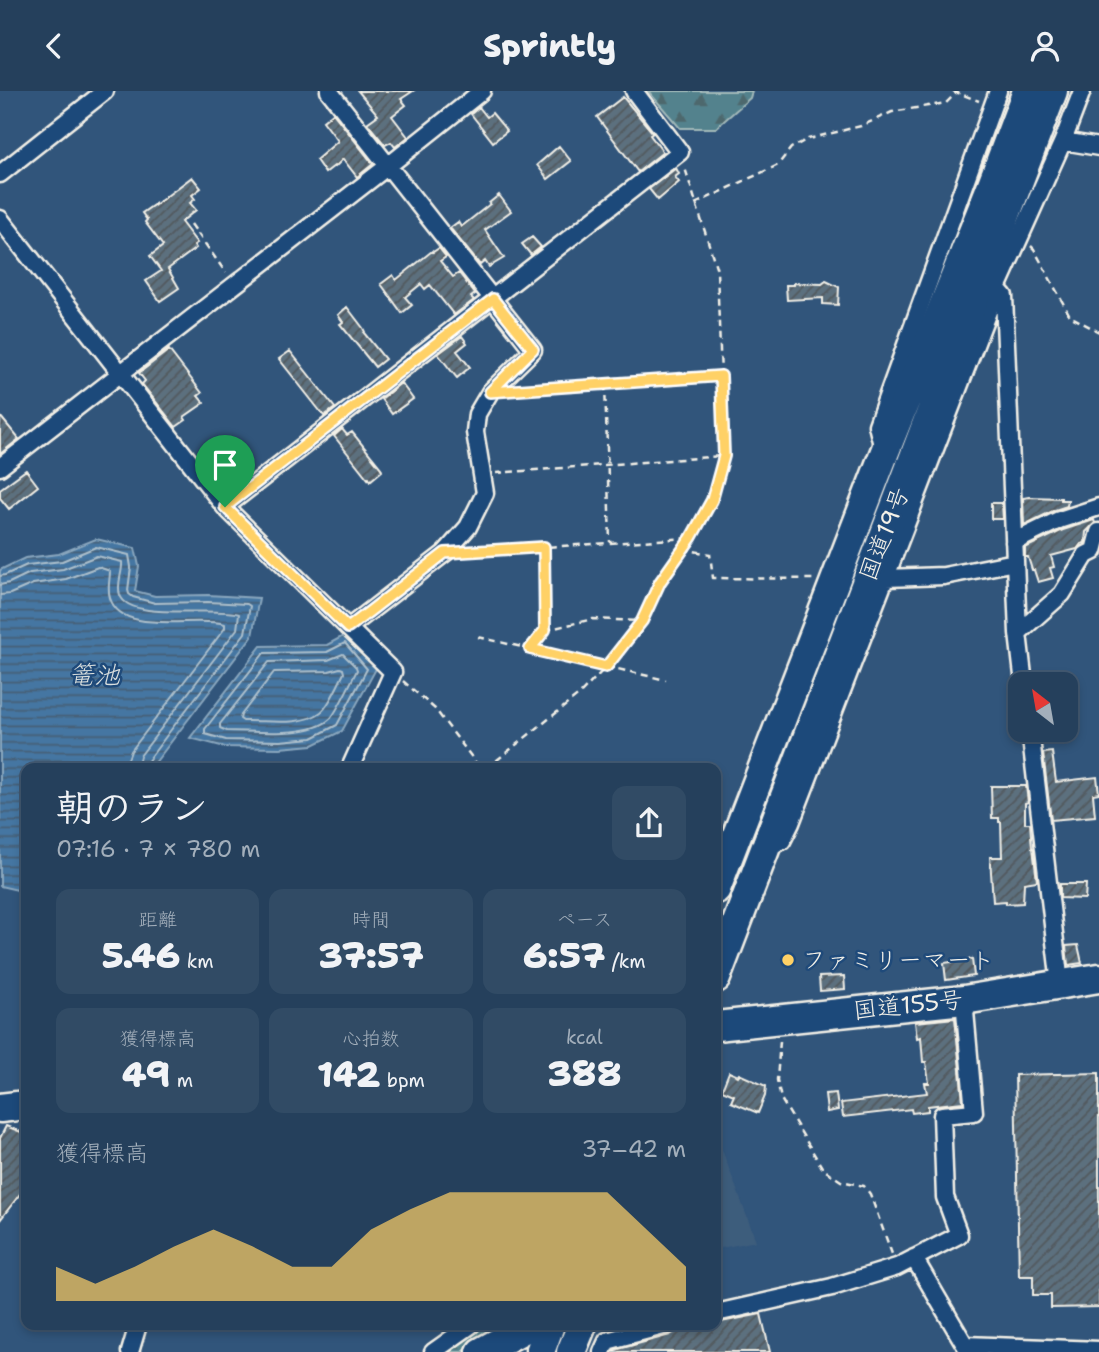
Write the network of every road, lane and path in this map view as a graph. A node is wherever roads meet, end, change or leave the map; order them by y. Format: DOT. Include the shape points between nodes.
graph roads {
  1 [pos="105,91"];
  2 [pos="329,91"];
  3 [pos="482,91"];
  4 [pos="634,91"];
  5 [pos="1027,91"];
  6 [pos="1053,91"];
  7 [pos="1082,91"];
  8 [pos="955,92"];
  9 [pos="995,99"];
  10 [pos="1063,141"];
  11 [pos="1099,147"];
  12 [pos="680,152"];
  13 [pos="388,166"];
  14 [pos="0,174"];
  15 [pos="695,204"];
  16 [pos="0,219"];
  17 [pos="191,224"];
  18 [pos="1019,239"];
  19 [pos="235,284"];
  20 [pos="997,288"];
  21 [pos="493,299"];
  22 [pos="1099,332"];
  23 [pos="121,372"];
  24 [pos="721,376"];
  25 [pos="605,384"];
  26 [pos="490,392"];
  27 [pos="884,454"];
  28 [pos="724,456"];
  29 [pos="608,465"];
  30 [pos="0,467"];
  31 [pos="482,474"];
  32 [pos="225,507"];
  33 [pos="1099,507"];
  34 [pos="1099,532"];
  35 [pos="691,538"];
  36 [pos="610,542"];
  37 [pos="1014,542"];
  38 [pos="544,547"];
  39 [pos="683,548"];
  40 [pos="445,553"];
  41 [pos="1015,562"];
  42 [pos="886,578"];
  43 [pos="817,579"];
  44 [pos="642,621"];
  45 [pos="348,628"];
  46 [pos="545,630"];
  47 [pos="1018,633"];
  48 [pos="478,637"];
  49 [pos="530,649"];
  50 [pos="606,667"];
  51 [pos="393,672"];
  52 [pos="1023,672"];
  53 [pos="666,680"];
  54 [pos="1031,742"];
  55 [pos="352,763"];
  56 [pos="476,763"];
  57 [pos="493,763"];
  58 [pos="765,848"];
  59 [pos="721,875"];
  60 [pos="721,965"];
  61 [pos="1099,978"];
  62 [pos="1060,984"];
  63 [pos="964,1000"];
  64 [pos="721,1025"];
  65 [pos="781,1030"];
  66 [pos="21,1106"];
  67 [pos="0,1108"];
  68 [pos="914,1258"];
  69 [pos="897,1266"];
  70 [pos="721,1313"];
  71 [pos="137,1330"];
  72 [pos="464,1330"];
  73 [pos="522,1330"];
  74 [pos="548,1330"];
  75 [pos="580,1330"];
  76 [pos="648,1330"];
  77 [pos="1099,1350"];
  78 [pos="130,1352"];
  79 [pos="433,1352"];
  80 [pos="481,1352"];
  81 [pos="540,1352"];
  82 [pos="571,1352"];
  83 [pos="602,1352"];
  1 -- 14 [label="street"];
  2 -- 13 [label="street"];
  3 -- 13 [label="street"];
  4 -- 12 [label="street"];
  5 -- 27 [label="highway, 国道19号"];
  6 -- 58 [label="highway, 国道19号"];
  7 -- 10 [label="street"];
  8 -- 9 [label="path"];
  8 -- 15 [label="path" via="946,103 892,111 861,127 808,139 791,148 778,165"];
  9 -- 27 [label="street" via="877,425"];
  10 -- 11 [label="street"];
  10 -- 18 [label="street"];
  12 -- 15 [label="path"];
  12 -- 21 [label="street"];
  13 -- 19 [label="street"];
  13 -- 21 [label="street"];
  15 -- 24 [label="path" via="718,270"];
  16 -- 23 [label="street"];
  17 -- 19 [label="path"];
  18 -- 20 [label="street"];
  18 -- 22 [label="path" via="1034,249 1070,316"];
  19 -- 23 [label="street"];
  20 -- 37 [label="street" via="1004,296"];
  20 -- 42 [label="street"];
  21 -- 26 [label="street" via="533,349"];
  21 -- 32 [label="street"];
  23 -- 30 [label="street"];
  23 -- 32 [label="street"];
  24 -- 25 [label="path"];
  24 -- 28 [label="path"];
  25 -- 26 [label="path"];
  25 -- 29 [label="path"];
  26 -- 31 [label="street" via="477,414 475,432"];
  27 -- 59 [label="highway, 国道19号"];
  28 -- 29 [label="path"];
  28 -- 35 [label="path" via="712,500"];
  29 -- 31 [label="path"];
  29 -- 36 [label="path"];
  31 -- 40 [label="street" via="485,493 468,527"];
  32 -- 45 [label="street"];
  33 -- 37 [label="street"];
  34 -- 47 [label="street" via="1094,551 1086,555 1062,594"];
  35 -- 36 [label="path"];
  35 -- 39 [label="path"];
  36 -- 38 [label="path"];
  37 -- 41 [label="street"];
  38 -- 40 [label="path"];
  38 -- 46 [label="path"];
  39 -- 43 [label="path" via="710,554 713,579"];
  39 -- 44 [label="path"];
  40 -- 45 [label="street"];
  41 -- 42 [label="street" via="944,576"];
  41 -- 47 [label="street"];
  42 -- 58 [label="street" via="791,823 782,841"];
  44 -- 46 [label="path" via="593,619"];
  44 -- 50 [label="path"];
  45 -- 51 [label="street"];
  46 -- 49 [label="path"];
  47 -- 52 [label="street"];
  48 -- 49 [label="path"];
  49 -- 50 [label="path"];
  50 -- 53 [label="path"];
  50 -- 57 [label="path" via="580,694"];
  51 -- 55 [label="street"];
  51 -- 56 [label="path" via="435,709"];
  54 -- 62 [label="street"];
  58 -- 60 [label="highway, 国道19号"];
  61 -- 62 [label="highway, 国道155号"];
  62 -- 63 [label="highway, 国道155号"];
  63 -- 64 [label="highway, 国道155号"];
  63 -- 68 [label="street" via="974,1112 942,1115 945,1197 959,1235"];
  65 -- 69 [label="path" via="777,1080 781,1099 823,1169 841,1181 864,1186 870,1194"];
  66 -- 67 [label="highway"];
  68 -- 69 [label="street"];
  68 -- 77 [label="street" via="965,1346"];
  69 -- 70 [label="street" via="832,1287"];
  71 -- 78 [label="street"];
  72 -- 79 [label="street"];
  73 -- 80 [label="highway"];
  74 -- 81 [label="highway"];
  75 -- 82 [label="highway"];
  76 -- 83 [label="street" via="607,1341"];
}
